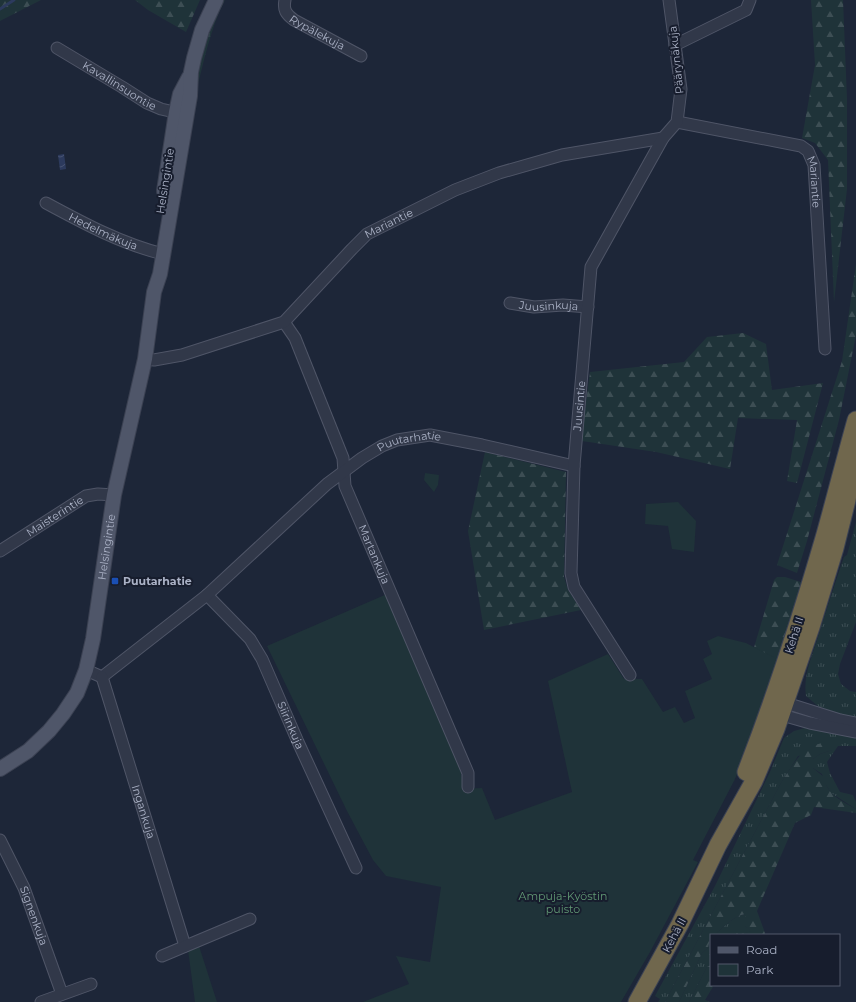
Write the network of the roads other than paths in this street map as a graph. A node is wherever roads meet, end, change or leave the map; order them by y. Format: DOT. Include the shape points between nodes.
graph roads {
  1 [pos="216,0"];
  2 [pos="285,0"];
  3 [pos="669,0"];
  4 [pos="750,0"];
  5 [pos="675,45"];
  6 [pos="56,48"];
  7 [pos="361,56"];
  8 [pos="181,113"];
  9 [pos="677,122"];
  10 [pos="663,138"];
  11 [pos="46,203"];
  12 [pos="159,253"];
  13 [pos="510,303"];
  14 [pos="588,307"];
  15 [pos="284,322"];
  16 [pos="825,349"];
  17 [pos="145,359"];
  18 [pos="856,420"];
  19 [pos="856,450"];
  20 [pos="574,466"];
  21 [pos="344,471"];
  22 [pos="114,495"];
  23 [pos="0,551"];
  24 [pos="207,595"];
  25 [pos="86,670"];
  26 [pos="630,675"];
  27 [pos="102,677"];
  28 [pos="780,707"];
  29 [pos="856,723"];
  30 [pos="856,732"];
  31 [pos="0,769"];
  32 [pos="468,787"];
  33 [pos="0,840"];
  34 [pos="356,868"];
  35 [pos="250,919"];
  36 [pos="185,946"];
  37 [pos="162,956"];
  38 [pos="90,984"];
  39 [pos="62,994"];
  40 [pos="41,1002"];
  41 [pos="637,1002"];
  1 -- 8 [label="main road, Helsingintie" via="202,30 191,72 180,94"];
  2 -- 7 [label="street, Rypälekuja" via="284,8 294,20"];
  3 -- 5 [label="street, Päärynäkuja"];
  4 -- 5 [label="street" via="746,10"];
  5 -- 9 [label="street, Päärynäkuja" via="681,89"];
  6 -- 8 [label="street, Kavallinsuontie" via="147,103"];
  8 -- 12 [label="main road, Helsingintie"];
  9 -- 10 [label="street"];
  9 -- 16 [label="street, Mariantie" via="801,146 808,151 814,165"];
  10 -- 14 [label="street, Juusintie" via="591,267"];
  10 -- 15 [label="street, Mariantie" via="562,155 499,173 455,190 367,234"];
  11 -- 12 [label="street, Hedelmäkuja" via="86,225"];
  12 -- 17 [label="main road, Helsingintie" via="151,272 154,292"];
  13 -- 14 [label="street, Juusinkuja" via="534,307"];
  14 -- 20 [label="street, Juusintie"];
  15 -- 17 [label="street, Mariantie" via="182,355"];
  15 -- 21 [label="street, Martankuja" via="295,338 343,458"];
  17 -- 22 [label="main road, Helsingintie"];
  18 -- 28 [label="highway, Kehä II" via="807,595"];
  19 -- 28 [label="highway, Kehä II" via="835,548 811,627"];
  20 -- 21 [label="street, Puutarhatie" via="430,435 397,440 382,446"];
  20 -- 26 [label="street, Juusintie" via="571,573 574,587"];
  21 -- 24 [label="street, Puutarhatie"];
  21 -- 32 [label="street, Martankuja" via="345,486 468,773"];
  22 -- 23 [label="street, Maisterintie" via="86,496"];
  22 -- 25 [label="main road, Helsingintie" via="93,639"];
  24 -- 27 [label="street, Puutarhatie"];
  24 -- 34 [label="street, Siirinkuja" via="250,639 262,659"];
  25 -- 27 [label="street"];
  25 -- 31 [label="main road, Helsingintie" via="77,693 49,731 28,751"];
  27 -- 36 [label="street, Ingankuja"];
  28 -- 29 [label="street"];
  28 -- 30 [label="street" via="810,723"];
  28 -- 41 [label="highway, Kehä II" via="754,781"];
  33 -- 39 [label="street, Signenkuja" via="24,888"];
  35 -- 36 [label="street"];
  36 -- 37 [label="street"];
  38 -- 39 [label="street"];
  39 -- 40 [label="street"];
}
